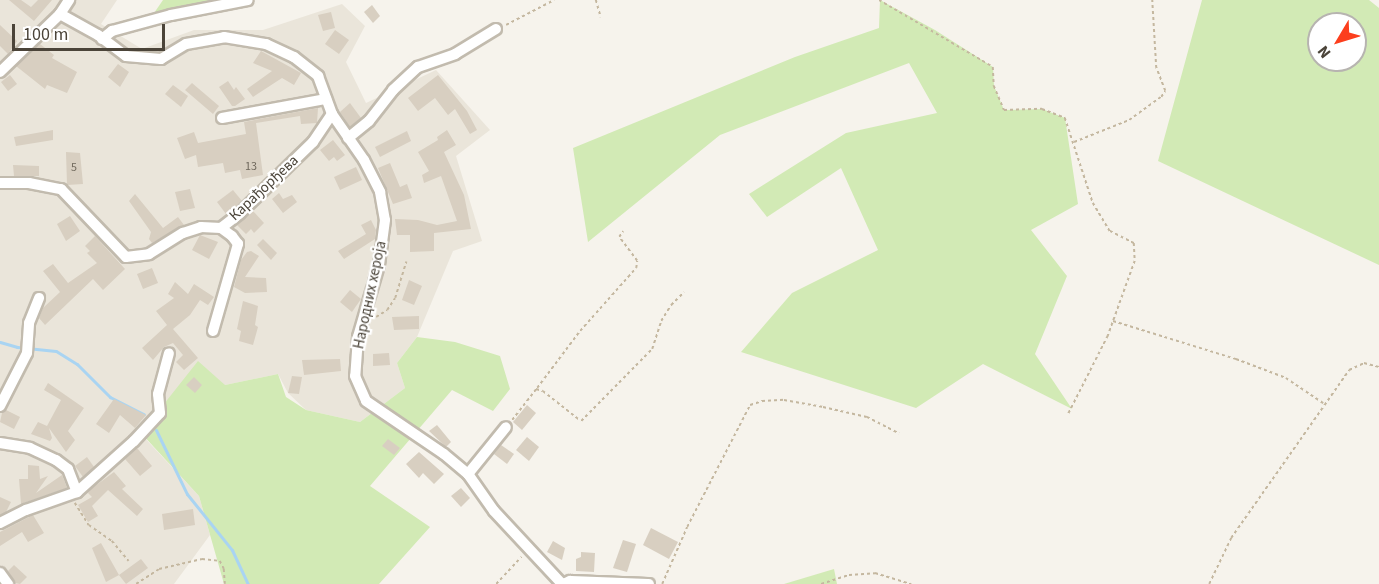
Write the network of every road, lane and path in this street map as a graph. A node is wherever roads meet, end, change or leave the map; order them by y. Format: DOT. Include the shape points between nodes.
graph roads {
  1 [pos="69,0"];
  2 [pos="248,0"];
  3 [pos="554,0"];
  4 [pos="596,0"];
  5 [pos="879,0"];
  6 [pos="1152,0"];
  7 [pos="60,14"];
  8 [pos="601,17"];
  9 [pos="496,29"];
  10 [pos="102,39"];
  11 [pos="0,72"];
  12 [pos="326,99"];
  13 [pos="332,114"];
  14 [pos="222,118"];
  15 [pos="348,138"];
  16 [pos="1073,142"];
  17 [pos="0,183"];
  18 [pos="221,228"];
  19 [pos="622,231"];
  20 [pos="406,262"];
  21 [pos="684,292"];
  22 [pos="39,298"];
  23 [pos="1113,321"];
  24 [pos="363,323"];
  25 [pos="213,330"];
  26 [pos="169,353"];
  27 [pos="1379,367"];
  28 [pos="536,389"];
  29 [pos="1323,404"];
  30 [pos="0,406"];
  31 [pos="1068,415"];
  32 [pos="506,427"];
  33 [pos="899,433"];
  34 [pos="0,443"];
  35 [pos="468,474"];
  36 [pos="74,493"];
  37 [pos="0,523"];
  38 [pos="528,550"];
  39 [pos="129,561"];
  40 [pos="0,573"];
  41 [pos="8,584"];
  42 [pos="136,584"];
  43 [pos="225,584"];
  44 [pos="496,584"];
  45 [pos="562,584"];
  46 [pos="649,584"];
  47 [pos="662,584"];
  48 [pos="821,584"];
  49 [pos="911,584"];
  50 [pos="1209,584"];
  1 -- 7 [label="street"];
  2 -- 10 [label="street" via="171,15 112,31"];
  3 -- 9 [label="path"];
  4 -- 8 [label="path"];
  5 -- 16 [label="path" via="993,67 994,87 1004,110 1042,109 1065,118"];
  6 -- 16 [label="path" via="1156,68 1165,90 1161,98 1130,120"];
  7 -- 10 [label="street, Народних хероја"];
  7 -- 11 [label="street"];
  9 -- 15 [label="street" via="455,54 418,67 393,90 369,121"];
  10 -- 12 [label="street, Народних хероја" via="126,56 161,59 186,44 224,37 266,44 294,57 318,76"];
  12 -- 13 [label="street, Народних хероја"];
  12 -- 14 [label="street"];
  13 -- 15 [label="street, Народних хероја"];
  13 -- 18 [label="street, Карађорђева" via="313,142"];
  15 -- 24 [label="street, Народних хероја" via="380,192 385,220 379,265"];
  16 -- 23 [label="path" via="1093,203 1110,231 1134,243 1135,261"];
  17 -- 18 [label="street, Карађорђева" via="61,189 126,257 149,254 183,232 201,227"];
  18 -- 25 [label="street" via="237,244"];
  19 -- 28 [label="path" via="619,237 637,261 636,268 580,331"];
  20 -- 24 [label="path" via="395,298 387,310"];
  21 -- 28 [label="path" via="662,321 652,349 581,421"];
  22 -- 30 [label="street" via="29,323 27,353"];
  23 -- 29 [label="path" via="1286,378"];
  23 -- 31 [label="path"];
  24 -- 35 [label="street, Народних хероја" via="355,376 366,401"];
  26 -- 36 [label="street" via="158,394 160,413"];
  27 -- 29 [label="path" via="1364,363 1349,370"];
  28 -- 32 [label="path"];
  29 -- 50 [label="path" via="1231,538"];
  32 -- 35 [label="street"];
  33 -- 47 [label="path" via="867,417 824,407 784,400 750,405"];
  34 -- 36 [label="street" via="30,448 56,460 68,469"];
  35 -- 38 [label="street, Народних хероја"];
  36 -- 37 [label="street"];
  36 -- 39 [label="path" via="89,525 112,541"];
  38 -- 44 [label="path"];
  38 -- 45 [label="street, Народних хероја"];
  40 -- 41 [label="street"];
  42 -- 43 [label="path" via="159,569 202,559 220,561"];
  45 -- 46 [label="street"];
  48 -- 49 [label="path" via="849,575 875,573"];
}
